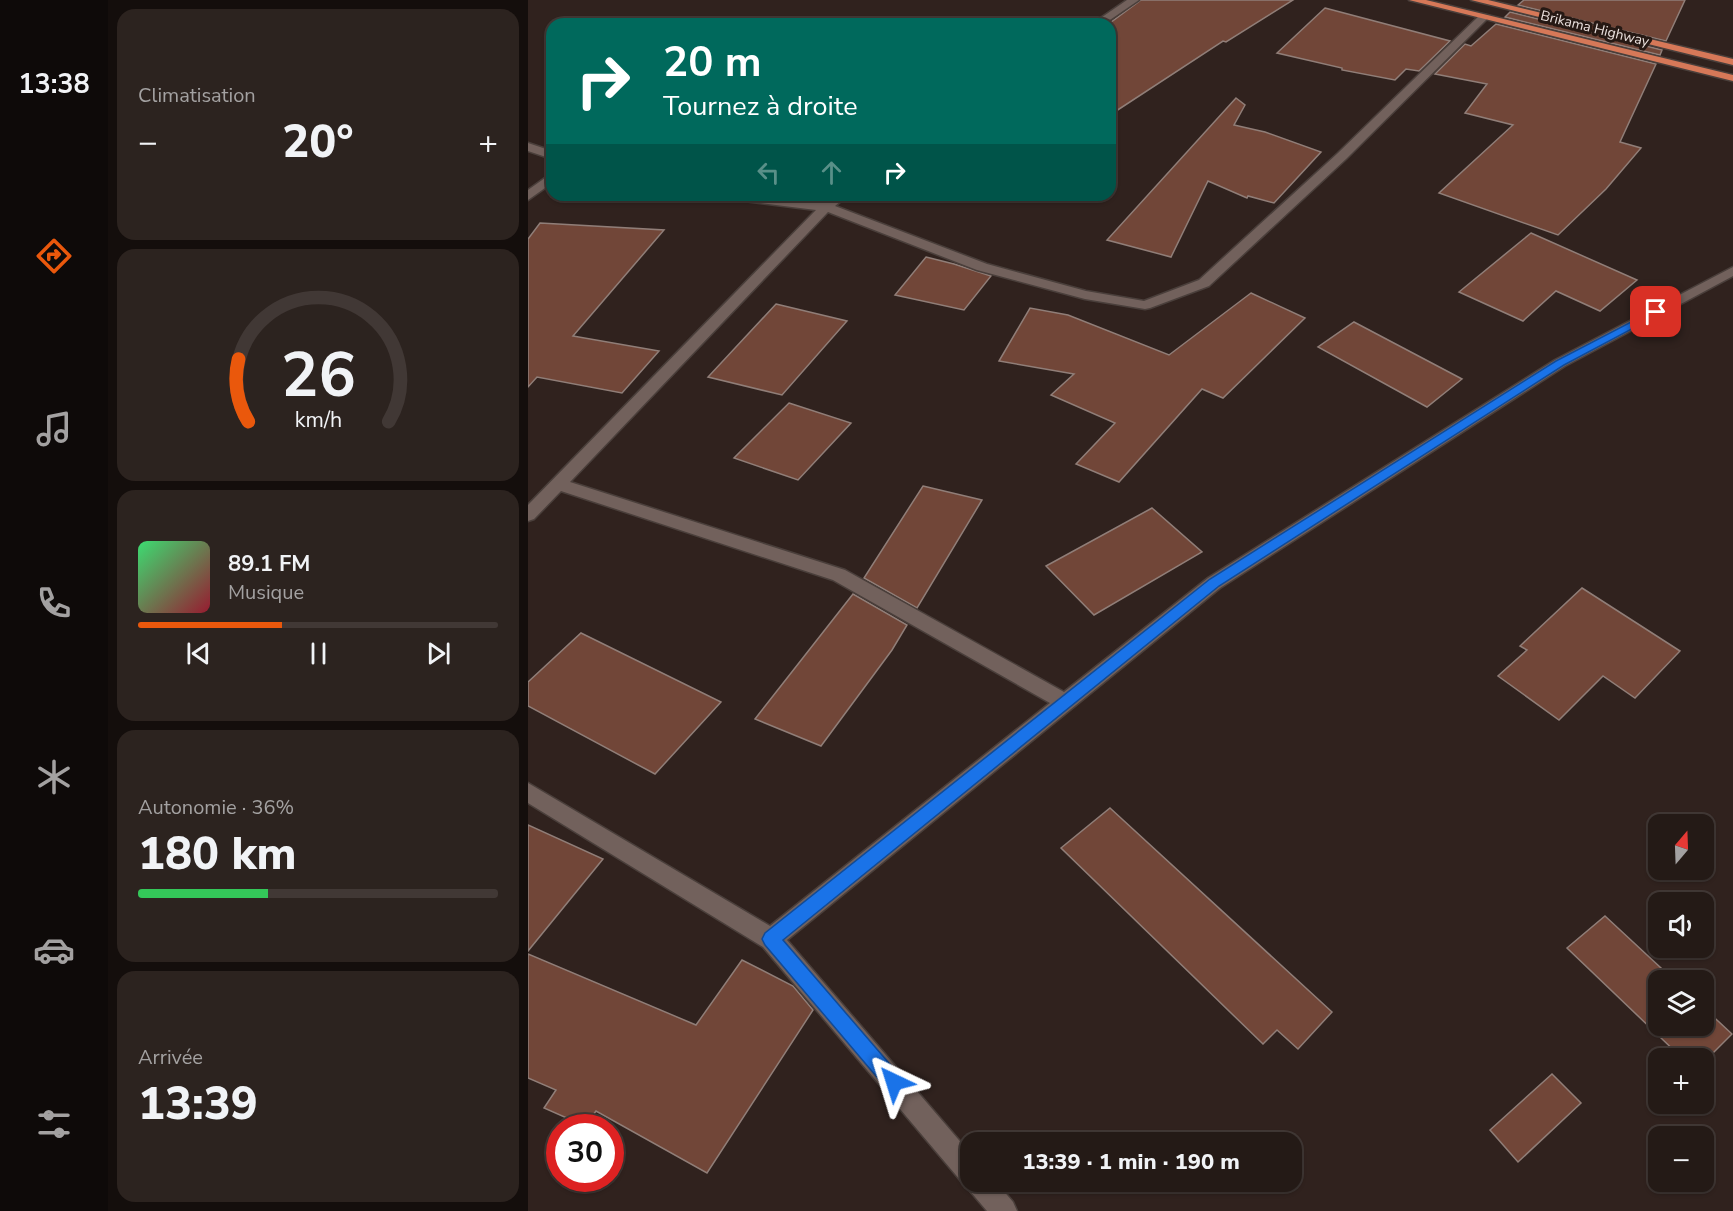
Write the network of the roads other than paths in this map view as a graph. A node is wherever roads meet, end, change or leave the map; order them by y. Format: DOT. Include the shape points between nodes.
graph roads {
  1 [pos="1134,0"];
  2 [pos="1414,0"];
  3 [pos="1476,0"];
  4 [pos="1485,16"];
  5 [pos="1106,18"];
  6 [pos="1733,62"];
  7 [pos="1733,78"];
  8 [pos="528,147"];
  9 [pos="546,153"];
  10 [pos="546,182"];
  11 [pos="528,196"];
  12 [pos="777,201"];
  13 [pos="834,201"];
  14 [pos="826,207"];
  15 [pos="1733,271"];
  16 [pos="557,484"];
  17 [pos="528,515"];
  18 [pos="1065,702"];
  19 [pos="528,792"];
  20 [pos="771,939"];
  21 [pos="960,1160"];
  22 [pos="988,1192"];
  23 [pos="1004,1211"];
  1 -- 5 [label="street"];
  2 -- 4 [label="highway, Brikama Highway"];
  3 -- 6 [label="highway, Brikama Highway"];
  4 -- 7 [label="highway, Brikama Highway"];
  4 -- 14 [label="street" via="1204,283 1145,305 1085,295 982,267"];
  8 -- 9 [label="street"];
  10 -- 11 [label="street"];
  12 -- 14 [label="street"];
  13 -- 14 [label="street"];
  14 -- 16 [label="street"];
  15 -- 18 [label="street" via="1560,363 1214,582"];
  16 -- 17 [label="street"];
  16 -- 18 [label="street" via="839,575"];
  18 -- 20 [label="street"];
  19 -- 20 [label="street"];
  20 -- 21 [label="street"];
  22 -- 23 [label="street"];
}
